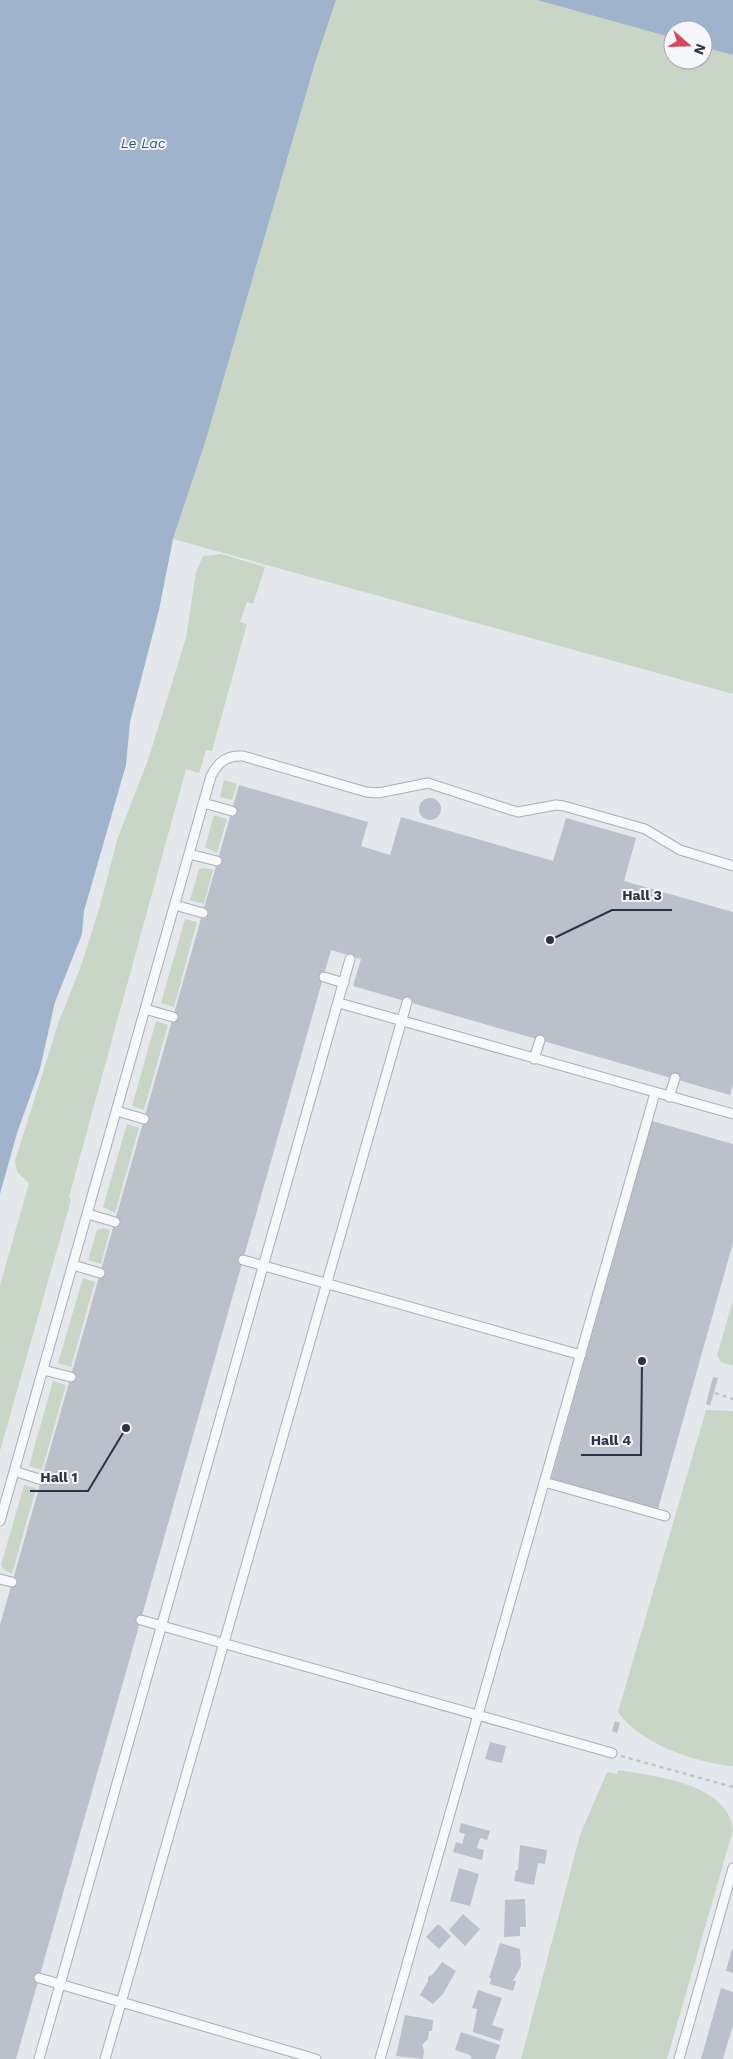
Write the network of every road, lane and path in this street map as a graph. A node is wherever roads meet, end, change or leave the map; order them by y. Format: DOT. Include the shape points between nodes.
graph roads {
  1 [pos="203,804"];
  2 [pos="232,811"];
  3 [pos="189,854"];
  4 [pos="217,861"];
  5 [pos="733,866"];
  6 [pos="175,905"];
  7 [pos="203,913"];
  8 [pos="350,959"];
  9 [pos="324,977"];
  10 [pos="344,983"];
  11 [pos="407,1002"];
  12 [pos="338,1003"];
  13 [pos="145,1009"];
  14 [pos="173,1017"];
  15 [pos="401,1021"];
  16 [pos="540,1040"];
  17 [pos="534,1059"];
  18 [pos="675,1078"];
  19 [pos="655,1093"];
  20 [pos="669,1097"];
  21 [pos="116,1111"];
  22 [pos="733,1114"];
  23 [pos="144,1119"];
  24 [pos="88,1214"];
  25 [pos="115,1222"];
  26 [pos="244,1260"];
  27 [pos="73,1265"];
  28 [pos="264,1266"];
  29 [pos="100,1273"];
  30 [pos="328,1284"];
  31 [pos="581,1355"];
  32 [pos="43,1370"];
  33 [pos="71,1377"];
  34 [pos="715,1393"];
  35 [pos="733,1399"];
  36 [pos="14,1471"];
  37 [pos="42,1480"];
  38 [pos="544,1482"];
  39 [pos="665,1516"];
  40 [pos="0,1521"];
  41 [pos="0,1579"];
  42 [pos="12,1582"];
  43 [pos="141,1620"];
  44 [pos="162,1626"];
  45 [pos="225,1643"];
  46 [pos="478,1716"];
  47 [pos="612,1753"];
  48 [pos="733,1787"];
  49 [pos="733,1868"];
  50 [pos="39,1978"];
  51 [pos="60,1985"];
  52 [pos="121,2003"];
  53 [pos="39,2059"];
  54 [pos="105,2059"];
  55 [pos="316,2059"];
  56 [pos="380,2059"];
  57 [pos="679,2059"];
  1 -- 2 [label="lane"];
  1 -- 3 [label="lane"];
  1 -- 5 [label="lane" via="211,776 220,762 230,756 243,756 378,794 428,783 518,812 564,806 645,829 680,850"];
  3 -- 4 [label="lane"];
  3 -- 6 [label="lane"];
  6 -- 7 [label="lane"];
  6 -- 13 [label="lane"];
  8 -- 10 [label="lane"];
  9 -- 10 [label="lane"];
  10 -- 12 [label="lane"];
  11 -- 15 [label="lane"];
  12 -- 15 [label="lane"];
  12 -- 28 [label="lane"];
  13 -- 14 [label="lane"];
  13 -- 21 [label="lane"];
  15 -- 17 [label="lane"];
  15 -- 30 [label="lane"];
  16 -- 17 [label="lane"];
  17 -- 19 [label="lane"];
  18 -- 20 [label="lane"];
  19 -- 20 [label="lane"];
  19 -- 31 [label="lane"];
  20 -- 22 [label="lane"];
  21 -- 23 [label="lane"];
  21 -- 24 [label="lane"];
  24 -- 25 [label="lane"];
  24 -- 27 [label="lane"];
  26 -- 28 [label="lane"];
  27 -- 29 [label="lane"];
  27 -- 32 [label="lane"];
  28 -- 30 [label="lane"];
  28 -- 44 [label="lane"];
  30 -- 31 [label="lane"];
  30 -- 45 [label="lane"];
  31 -- 38 [label="lane"];
  32 -- 33 [label="lane"];
  32 -- 36 [label="lane"];
  34 -- 35 [label="path"];
  36 -- 37 [label="lane"];
  36 -- 40 [label="lane"];
  38 -- 39 [label="lane"];
  38 -- 46 [label="lane"];
  41 -- 42 [label="lane"];
  43 -- 44 [label="lane"];
  44 -- 45 [label="lane"];
  44 -- 51 [label="lane"];
  45 -- 46 [label="lane"];
  45 -- 52 [label="lane"];
  46 -- 47 [label="lane"];
  46 -- 56 [label="lane"];
  47 -- 48 [label="path"];
  49 -- 57 [label="lane"];
  50 -- 51 [label="lane"];
  51 -- 52 [label="lane"];
  51 -- 53 [label="lane"];
  52 -- 54 [label="lane"];
  52 -- 55 [label="lane"];
}
